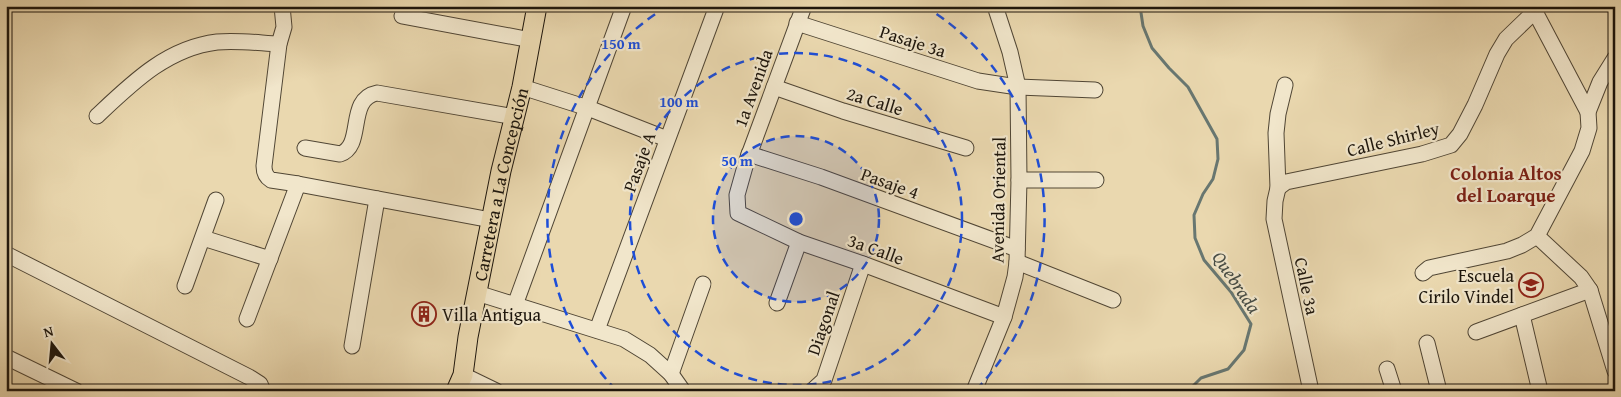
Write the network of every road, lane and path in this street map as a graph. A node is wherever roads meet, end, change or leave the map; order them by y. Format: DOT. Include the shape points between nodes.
graph roads {
  1 [pos="282,6"];
  2 [pos="537,6"];
  3 [pos="624,6"];
  4 [pos="717,6"];
  5 [pos="804,6"];
  6 [pos="998,7"];
  7 [pos="1533,9"];
  8 [pos="402,16"];
  9 [pos="797,23"];
  10 [pos="531,40"];
  11 [pos="279,44"];
  12 [pos="1615,58"];
  13 [pos="1285,85"];
  14 [pos="522,87"];
  15 [pos="774,87"];
  16 [pos="1018,87"];
  17 [pos="1095,90"];
  18 [pos="588,108"];
  19 [pos="1588,112"];
  20 [pos="97,116"];
  21 [pos="515,117"];
  22 [pos="667,139"];
  23 [pos="305,148"];
  24 [pos="966,148"];
  25 [pos="749,154"];
  26 [pos="1019,180"];
  27 [pos="1096,180"];
  28 [pos="298,184"];
  29 [pos="1278,188"];
  30 [pos="377,199"];
  31 [pos="216,200"];
  32 [pos="738,213"];
  33 [pos="491,220"];
  34 [pos="1537,236"];
  35 [pos="204,238"];
  36 [pos="799,242"];
  37 [pos="1017,256"];
  38 [pos="8,259"];
  39 [pos="270,260"];
  40 [pos="863,264"];
  41 [pos="1423,273"];
  42 [pos="703,284"];
  43 [pos="185,286"];
  44 [pos="1590,290"];
  45 [pos="477,293"];
  46 [pos="1113,300"];
  47 [pos="777,303"];
  48 [pos="515,305"];
  49 [pos="1522,315"];
  50 [pos="1004,317"];
  51 [pos="247,319"];
  52 [pos="597,330"];
  53 [pos="1476,332"];
  54 [pos="1427,343"];
  55 [pos="352,346"];
  56 [pos="6,357"];
  57 [pos="1387,369"];
  58 [pos="1615,371"];
  59 [pos="671,374"];
  60 [pos="459,383"];
  61 [pos="76,391"];
  62 [pos="263,391"];
  63 [pos="496,391"];
  64 [pos="683,391"];
  65 [pos="812,391"];
  66 [pos="974,391"];
  67 [pos="1311,391"];
  68 [pos="1394,391"];
  69 [pos="1439,391"];
  70 [pos="1540,391"];
  1 -- 11 [label="street" via="284,27"];
  2 -- 10 [label="main road, Carretera a La Concepción"];
  3 -- 18 [label="street"];
  4 -- 22 [label="street, Pasaje A"];
  5 -- 9 [label="street, 1a Avenida"];
  6 -- 16 [label="street, Avenida Oriental"];
  7 -- 19 [label="street"];
  7 -- 29 [label="street, Calle Shirley" via="1506,39 1460,134 1451,145 1286,182"];
  8 -- 10 [label="street"];
  9 -- 15 [label="street, 1a Avenida"];
  9 -- 16 [label="street, Pasaje 3a" via="978,81"];
  10 -- 14 [label="main road, Carretera a La Concepción"];
  11 -- 20 [label="street" via="220,42 192,47 136,79"];
  11 -- 28 [label="street" via="264,171 271,180"];
  12 -- 19 [label="street" via="1600,82"];
  13 -- 29 [label="street, Calle 3a" via="1276,133"];
  14 -- 18 [label="street"];
  14 -- 21 [label="main road, Carretera a La Concepción"];
  15 -- 24 [label="street, 2a Calle"];
  15 -- 25 [label="street, 1a Avenida"];
  16 -- 17 [label="street, Pasaje 3a"];
  16 -- 26 [label="street, Avenida Oriental"];
  18 -- 22 [label="street"];
  18 -- 48 [label="street"];
  19 -- 34 [label="street" via="1589,128 1582,151"];
  21 -- 23 [label="street" via="370,94 360,108 350,146 345,153"];
  21 -- 33 [label="main road, Carretera a La Concepción"];
  22 -- 52 [label="street, Pasaje A"];
  25 -- 32 [label="street, 1a Avenida" via="737,195"];
  25 -- 37 [label="street, Pasaje 4" via="821,177"];
  26 -- 27 [label="street"];
  26 -- 37 [label="street, Avenida Oriental"];
  28 -- 30 [label="street"];
  28 -- 39 [label="street"];
  29 -- 67 [label="street, Calle 3a" via="1274,219"];
  30 -- 33 [label="street"];
  30 -- 55 [label="street"];
  31 -- 35 [label="street"];
  32 -- 36 [label="street, 3a Calle"];
  33 -- 45 [label="main road, Carretera a La Concepción"];
  34 -- 41 [label="street" via="1508,251 1428,268"];
  34 -- 44 [label="street" via="1581,277"];
  35 -- 39 [label="street"];
  35 -- 43 [label="street"];
  36 -- 40 [label="street, 3a Calle"];
  36 -- 47 [label="street"];
  37 -- 46 [label="street, Pasaje 4"];
  37 -- 50 [label="street, Avenida Oriental"];
  38 -- 62 [label="street" via="249,377 260,384"];
  39 -- 51 [label="street"];
  40 -- 50 [label="street, 3a Calle"];
  40 -- 65 [label="street, Diagonal" via="824,380"];
  42 -- 59 [label="street"];
  44 -- 49 [label="street"];
  44 -- 58 [label="street"];
  45 -- 48 [label="street"];
  45 -- 60 [label="main road, Carretera a La Concepción"];
  48 -- 52 [label="street"];
  49 -- 53 [label="street"];
  49 -- 70 [label="street"];
  50 -- 66 [label="street, Avenida Oriental"];
  52 -- 59 [label="street" via="624,339 650,355"];
  54 -- 69 [label="street"];
  56 -- 61 [label="street"];
  57 -- 68 [label="street"];
  59 -- 64 [label="street"];
  60 -- 63 [label="street"];
}
